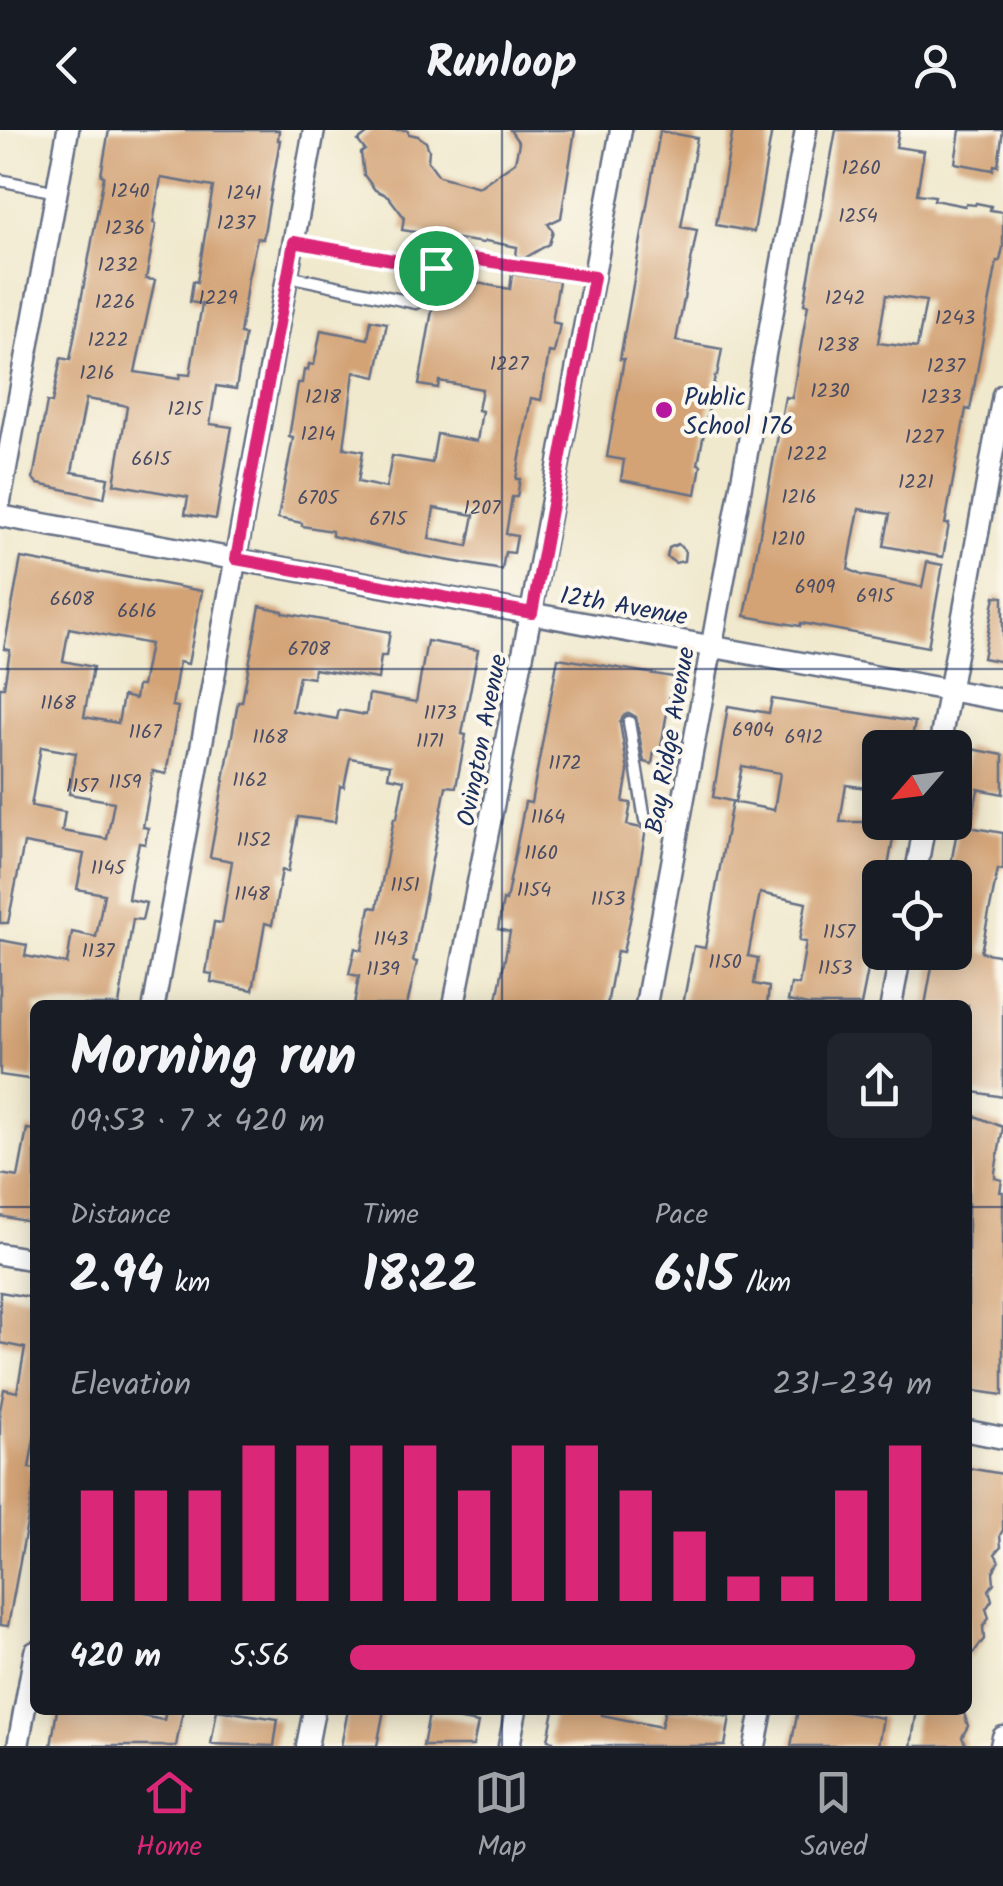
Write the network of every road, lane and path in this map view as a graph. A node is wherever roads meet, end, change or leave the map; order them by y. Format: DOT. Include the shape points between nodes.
graph roads {
  1 [pos="68,130"];
  2 [pos="314,130"];
  3 [pos="621,130"];
  4 [pos="806,130"];
  5 [pos="0,180"];
  6 [pos="57,192"];
  7 [pos="294,242"];
  8 [pos="288,276"];
  9 [pos="594,277"];
  10 [pos="416,303"];
  11 [pos="1003,395"];
  12 [pos="0,501"];
  13 [pos="0,516"];
  14 [pos="236,559"];
  15 [pos="532,613"];
  16 [pos="711,646"];
  17 [pos="949,690"];
  18 [pos="1003,700"];
  19 [pos="629,722"];
  20 [pos="942,730"];
  21 [pos="678,829"];
  22 [pos="898,970"];
  23 [pos="155,1000"];
  24 [pos="455,1000"];
  25 [pos="647,1000"];
  26 [pos="893,1000"];
  27 [pos="0,1254"];
  28 [pos="30,1259"];
  29 [pos="972,1432"];
  30 [pos="1003,1438"];
  31 [pos="30,1680"];
  32 [pos="313,1715"];
  33 [pos="515,1715"];
  34 [pos="761,1715"];
  35 [pos="1003,1738"];
  36 [pos="18,1746"];
  37 [pos="307,1746"];
  38 [pos="510,1746"];
  39 [pos="755,1746"];
  40 [pos="1002,1746"];
  1 -- 6 [label="street"];
  2 -- 7 [label="street"];
  3 -- 9 [label="street, Ovington Avenue"];
  4 -- 16 [label="street, Bay Ridge Avenue"];
  5 -- 6 [label="lane"];
  6 -- 12 [label="street"];
  7 -- 8 [label="street"];
  7 -- 9 [label="lane" via="436,268 472,259"];
  8 -- 10 [label="lane"];
  8 -- 14 [label="street"];
  9 -- 15 [label="street, Ovington Avenue"];
  11 -- 17 [label="street"];
  13 -- 14 [label="street, 12th Avenue"];
  14 -- 15 [label="street, 12th Avenue"];
  14 -- 23 [label="street"];
  15 -- 16 [label="street, 12th Avenue"];
  15 -- 24 [label="street, Ovington Avenue"];
  16 -- 17 [label="street, 12th Avenue"];
  16 -- 21 [label="street, Bay Ridge Avenue"];
  17 -- 18 [label="street, 12th Avenue"];
  17 -- 20 [label="street"];
  19 -- 21 [label="lane" via="645,820"];
  21 -- 25 [label="street, Bay Ridge Avenue"];
  22 -- 26 [label="street"];
  27 -- 28 [label="street"];
  29 -- 30 [label="street"];
  31 -- 36 [label="street"];
  32 -- 37 [label="street"];
  33 -- 38 [label="street"];
  34 -- 39 [label="street"];
  35 -- 40 [label="street"];
}
